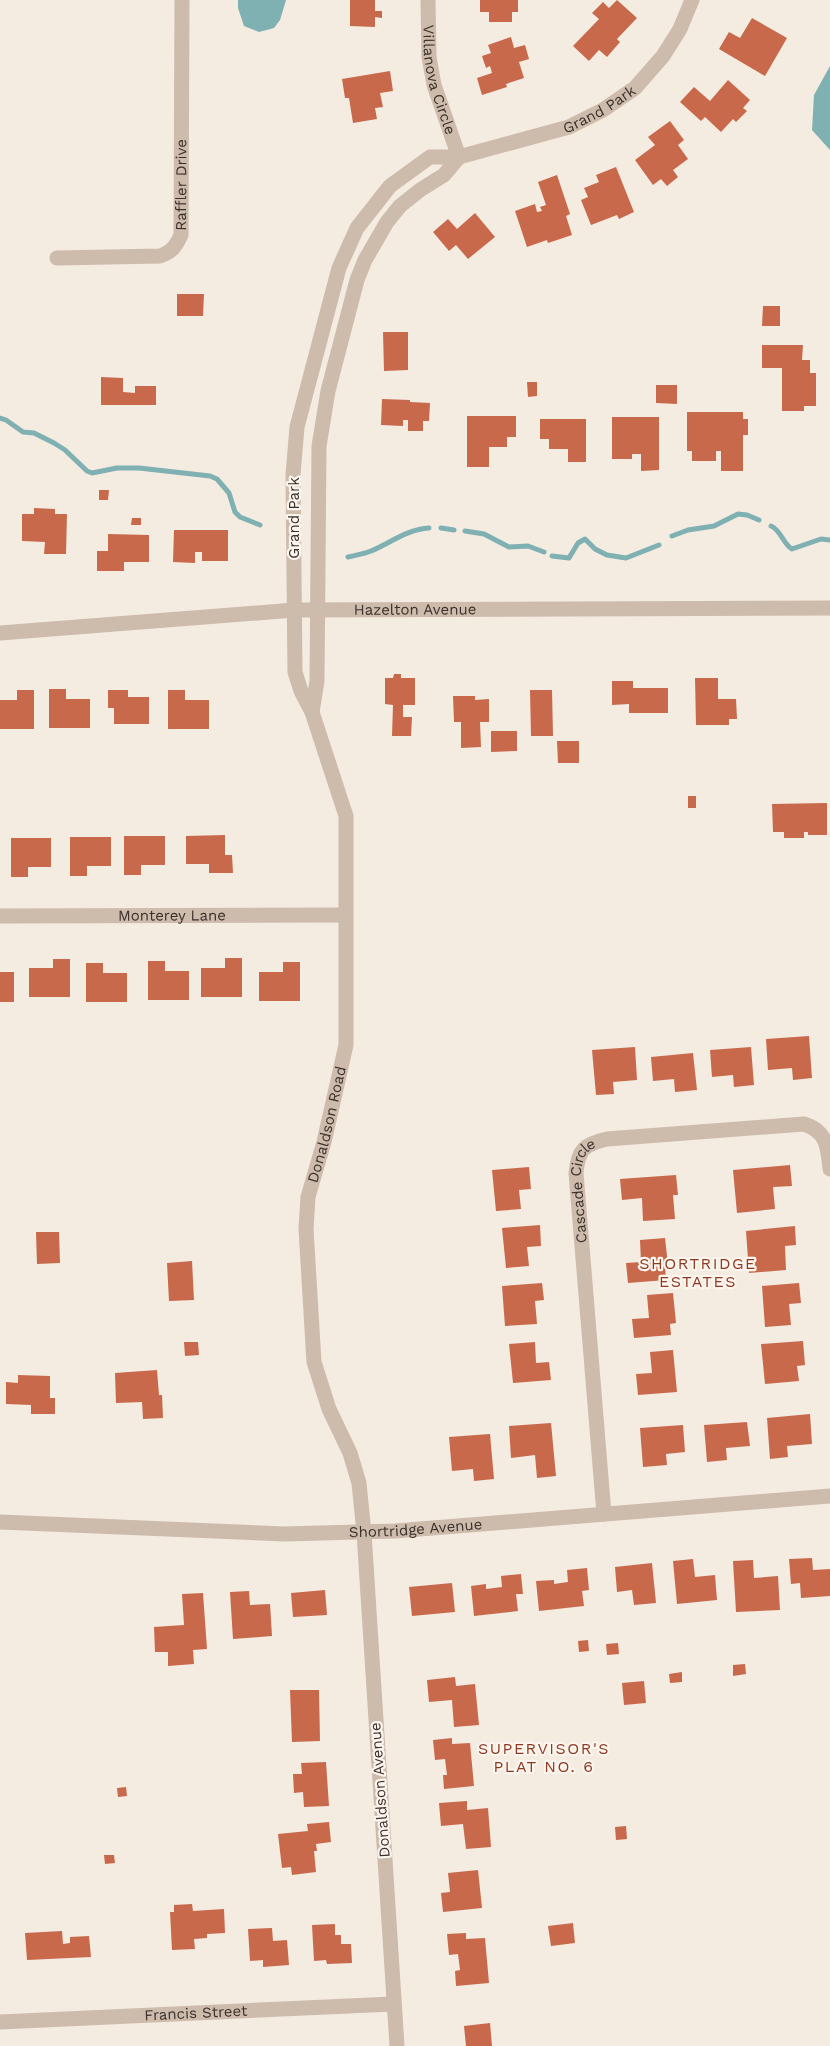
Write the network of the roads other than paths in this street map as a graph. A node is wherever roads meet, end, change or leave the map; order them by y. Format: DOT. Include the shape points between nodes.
graph roads {
  1 [pos="182,0"];
  2 [pos="429,0"];
  3 [pos="692,0"];
  4 [pos="459,158"];
  5 [pos="57,258"];
  6 [pos="339,268"];
  7 [pos="357,280"];
  8 [pos="297,427"];
  9 [pos="321,429"];
  10 [pos="830,608"];
  11 [pos="319,609"];
  12 [pos="295,610"];
  13 [pos="0,633"];
  14 [pos="312,711"];
  15 [pos="345,915"];
  16 [pos="0,916"];
  17 [pos="830,1169"];
  18 [pos="830,1496"];
  19 [pos="604,1514"];
  20 [pos="0,1522"];
  21 [pos="364,1533"];
  22 [pos="393,2004"];
  23 [pos="0,2022"];
  24 [pos="397,2046"];
  1 -- 5 [label="street, Raffler Drive" via="181,235 175,247 160,256"];
  2 -- 4 [label="street, Villanova Circle" via="429,57 434,85"];
  3 -- 4 [label="street, Grand Park" via="681,29 663,56 635,88 603,110 569,127"];
  4 -- 6 [label="street, Grand Park" via="430,157 390,186 357,228"];
  4 -- 7 [label="street, Grand Park" via="444,175 400,206 376,239"];
  6 -- 7 [label="street"];
  6 -- 8 [label="street, Grand Park"];
  7 -- 9 [label="street, Grand Park"];
  8 -- 9 [label="street"];
  8 -- 12 [label="street, Grand Park" via="293,475"];
  9 -- 11 [label="street, Grand Park" via="317,485"];
  10 -- 11 [label="street, Hazelton Avenue"];
  11 -- 12 [label="street, Hazelton Avenue"];
  11 -- 14 [label="street, Donaldson Road"];
  12 -- 13 [label="street, Hazelton Avenue"];
  12 -- 14 [label="street, Donaldson Road" via="295,672"];
  14 -- 15 [label="street, Donaldson Road" via="346,816"];
  15 -- 16 [label="street, Monterey Lane"];
  15 -- 21 [label="street, Donaldson Road" via="346,1045 308,1197 306,1229 314,1362 329,1409 350,1453"];
  17 -- 19 [label="street, Cascade Circle" via="827,1142 819,1131 804,1124 607,1139 584,1147 577,1159 576,1173"];
  18 -- 19 [label="street, Shortridge Avenue"];
  19 -- 21 [label="street, Shortridge Avenue"];
  20 -- 21 [label="street, Shortridge Avenue" via="284,1534"];
  21 -- 22 [label="street, Donaldson Avenue"];
  22 -- 23 [label="street, Francis Street"];
  22 -- 24 [label="street, Donaldson Avenue"];
}
